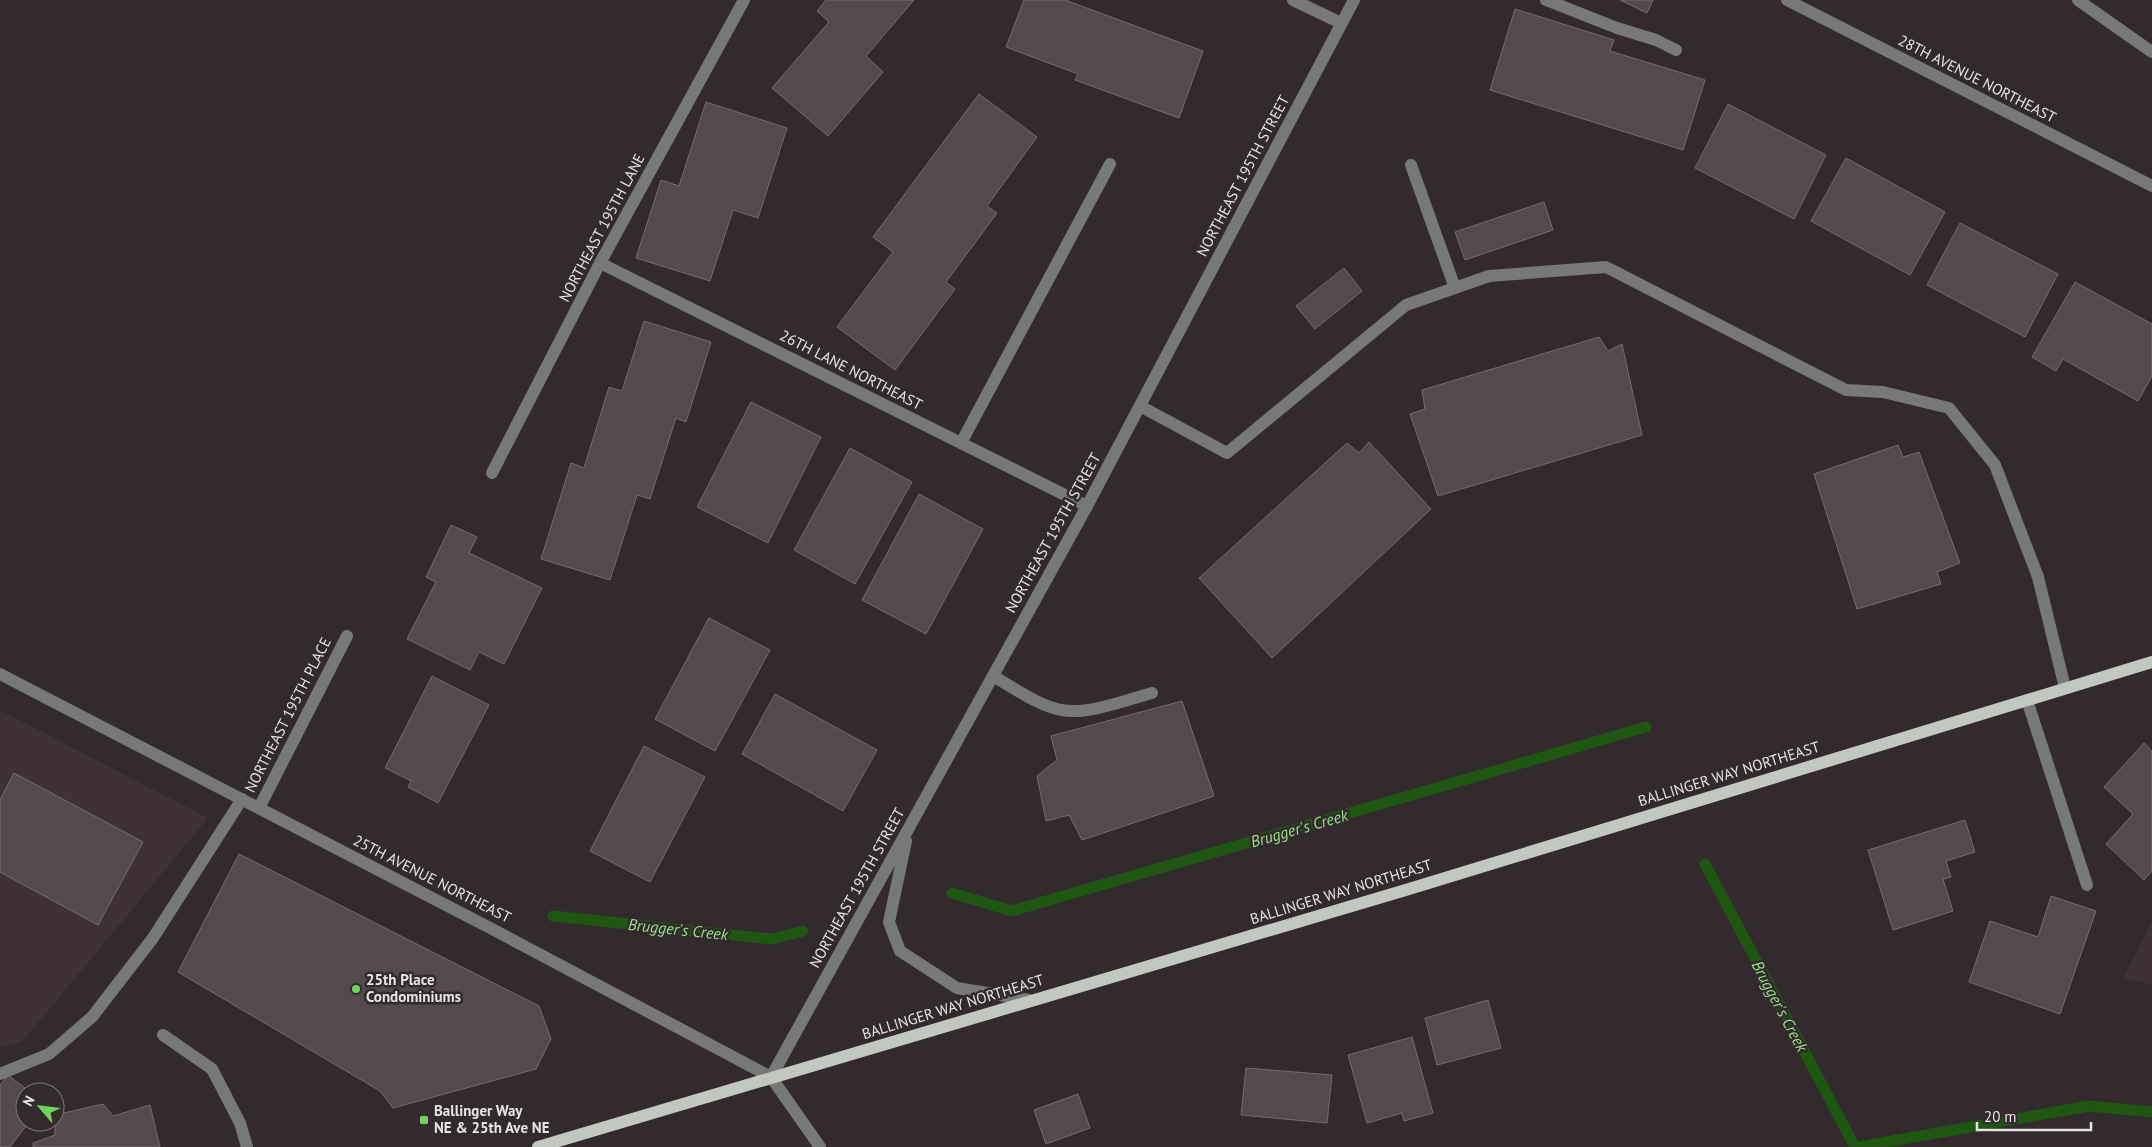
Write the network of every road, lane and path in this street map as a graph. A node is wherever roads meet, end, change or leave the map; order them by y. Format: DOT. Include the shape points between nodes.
graph roads {
  1 [pos="744,0"];
  2 [pos="1293,0"];
  3 [pos="1354,0"];
  4 [pos="1546,0"];
  5 [pos="1787,0"];
  6 [pos="2078,0"];
  7 [pos="1341,23"];
  8 [pos="1676,50"];
  9 [pos="2152,52"];
  10 [pos="1110,164"];
  11 [pos="1411,165"];
  12 [pos="2152,186"];
  13 [pos="600,263"];
  14 [pos="1454,288"];
  15 [pos="1140,406"];
  16 [pos="961,443"];
  17 [pos="492,473"];
  18 [pos="1086,506"];
  19 [pos="347,636"];
  20 [pos="2152,662"];
  21 [pos="0,674"];
  22 [pos="992,676"];
  23 [pos="2065,688"];
  24 [pos="1152,693"];
  25 [pos="2027,700"];
  26 [pos="242,800"];
  27 [pos="259,808"];
  28 [pos="909,828"];
  29 [pos="2087,885"];
  30 [pos="1029,1000"];
  31 [pos="164,1035"];
  32 [pos="0,1074"];
  33 [pos="771,1077"];
  34 [pos="247,1147"];
  35 [pos="538,1147"];
  36 [pos="820,1147"];
  1 -- 13 [label="street, NORTHEAST 195TH LANE"];
  2 -- 7 [label="street"];
  3 -- 7 [label="street, NORTHEAST 195TH STREET"];
  4 -- 8 [label="street"];
  5 -- 12 [label="street, 28TH AVENUE NORTHEAST"];
  6 -- 9 [label="street"];
  7 -- 15 [label="street, NORTHEAST 195TH STREET"];
  10 -- 16 [label="street"];
  11 -- 14 [label="street"];
  13 -- 16 [label="street, 26TH LANE NORTHEAST"];
  13 -- 17 [label="street, NORTHEAST 195TH LANE"];
  14 -- 15 [label="street" via="1406,305 1227,453"];
  14 -- 23 [label="street" via="1489,276 1606,267 1846,390 1883,392 1949,408 1995,465 2038,577"];
  15 -- 18 [label="street, NORTHEAST 195TH STREET"];
  16 -- 18 [label="street, 26TH LANE NORTHEAST"];
  18 -- 22 [label="street, NORTHEAST 195TH STREET"];
  19 -- 27 [label="street, NORTHEAST 195TH PLACE"];
  20 -- 23 [label="main road, BALLINGER WAY NORTHEAST"];
  21 -- 26 [label="street, 25TH AVENUE NORTHEAST"];
  22 -- 24 [label="street" via="1062,710 1082,711"];
  22 -- 28 [label="street, NORTHEAST 195TH STREET"];
  23 -- 25 [label="main road, BALLINGER WAY NORTHEAST"];
  25 -- 29 [label="street"];
  25 -- 30 [label="main road, BALLINGER WAY NORTHEAST" via="1409,889"];
  26 -- 27 [label="street, 25TH AVENUE NORTHEAST"];
  26 -- 32 [label="street" via="153,938 92,1017 49,1054"];
  27 -- 33 [label="street, 25TH AVENUE NORTHEAST"];
  28 -- 30 [label="street" via="888,922 900,951 957,988"];
  28 -- 33 [label="street, NORTHEAST 195TH STREET"];
  30 -- 33 [label="main road, BALLINGER WAY NORTHEAST"];
  31 -- 34 [label="street" via="212,1069 240,1123"];
  33 -- 35 [label="main road, BALLINGER WAY NORTHEAST"];
  33 -- 36 [label="street, 25TH AVENUE NORTHEAST"];
}
